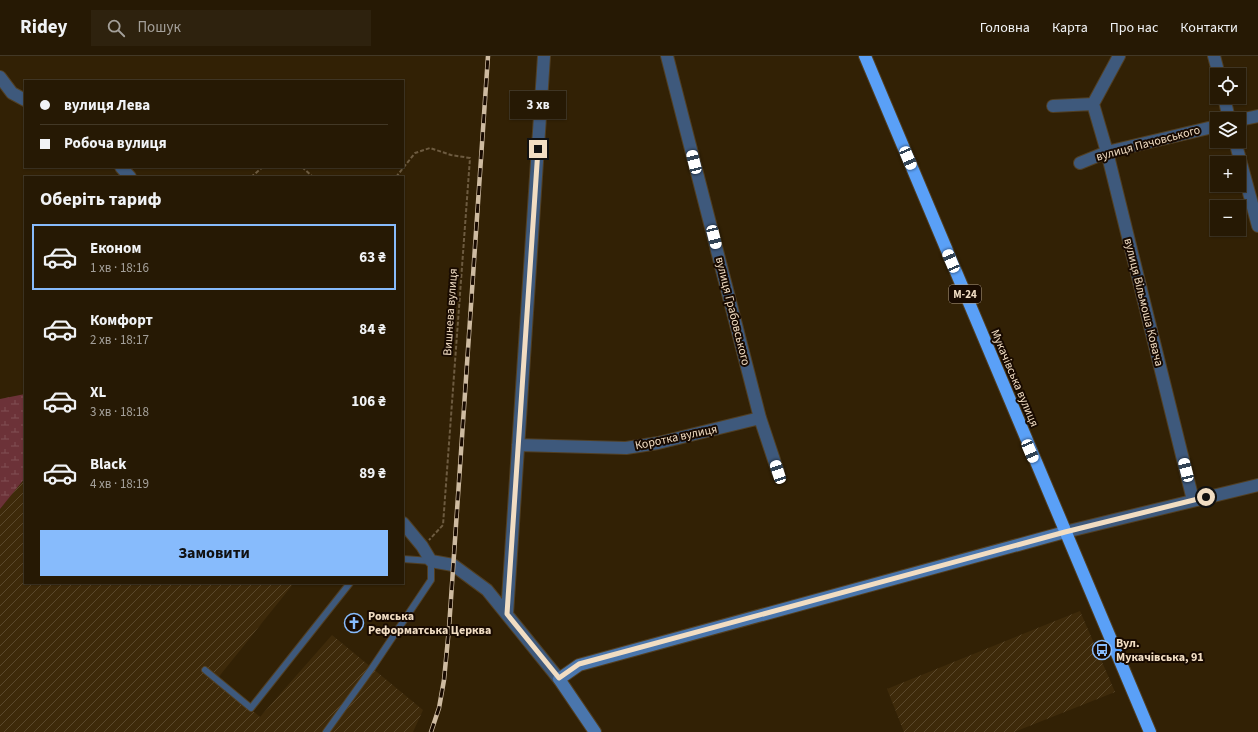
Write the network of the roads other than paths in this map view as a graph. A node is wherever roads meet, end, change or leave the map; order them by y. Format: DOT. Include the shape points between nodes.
graph roads {
  1 [pos="544,56"];
  2 [pos="667,56"];
  3 [pos="865,56"];
  4 [pos="1119,56"];
  5 [pos="1214,56"];
  6 [pos="1217,68"];
  7 [pos="0,77"];
  8 [pos="24,99"];
  9 [pos="1093,104"];
  10 [pos="1053,106"];
  11 [pos="1258,116"];
  12 [pos="1246,119"];
  13 [pos="1210,128"];
  14 [pos="1237,148"];
  15 [pos="1107,152"];
  16 [pos="1080,162"];
  17 [pos="122,168"];
  18 [pos="129,176"];
  19 [pos="1258,226"];
  20 [pos="760,418"];
  21 [pos="518,445"];
  22 [pos="778,472"];
  23 [pos="1258,485"];
  24 [pos="1193,500"];
  25 [pos="404,523"];
  26 [pos="1065,532"];
  27 [pos="404,559"];
  28 [pos="431,561"];
  29 [pos="349,584"];
  30 [pos="507,614"];
  31 [pos="205,670"];
  32 [pos="559,678"];
  33 [pos="326,732"];
  34 [pos="595,732"];
  35 [pos="1150,732"];
  1 -- 21 [label="street"];
  2 -- 20 [label="street, вулиця Грабовського"];
  3 -- 26 [label="highway, Мукачівська вулиця / М-24"];
  4 -- 9 [label="street"];
  5 -- 6 [label="street"];
  7 -- 8 [label="street" via="12,93"];
  9 -- 10 [label="street"];
  9 -- 15 [label="street, вулиця Вільмоша Ковача"];
  11 -- 12 [label="street"];
  13 -- 15 [label="street, вулиця Пачовського"];
  14 -- 19 [label="street"];
  15 -- 16 [label="street, вулиця Пачовського"];
  15 -- 24 [label="street, вулиця Вільмоша Ковача"];
  17 -- 18 [label="street"];
  20 -- 21 [label="street, Коротка вулиця" via="658,443 626,448"];
  20 -- 22 [label="street, вулиця Грабовського"];
  21 -- 30 [label="street"];
  23 -- 24 [label="street"];
  24 -- 26 [label="street"];
  25 -- 28 [label="street"];
  26 -- 32 [label="street" via="579,664"];
  26 -- 35 [label="highway, Мукачівська вулиця / М-24"];
  27 -- 28 [label="lane"];
  28 -- 30 [label="street" via="453,565 487,590"];
  28 -- 33 [label="lane" via="432,580"];
  29 -- 31 [label="lane" via="251,708"];
  30 -- 32 [label="street"];
  32 -- 34 [label="street"];
}
